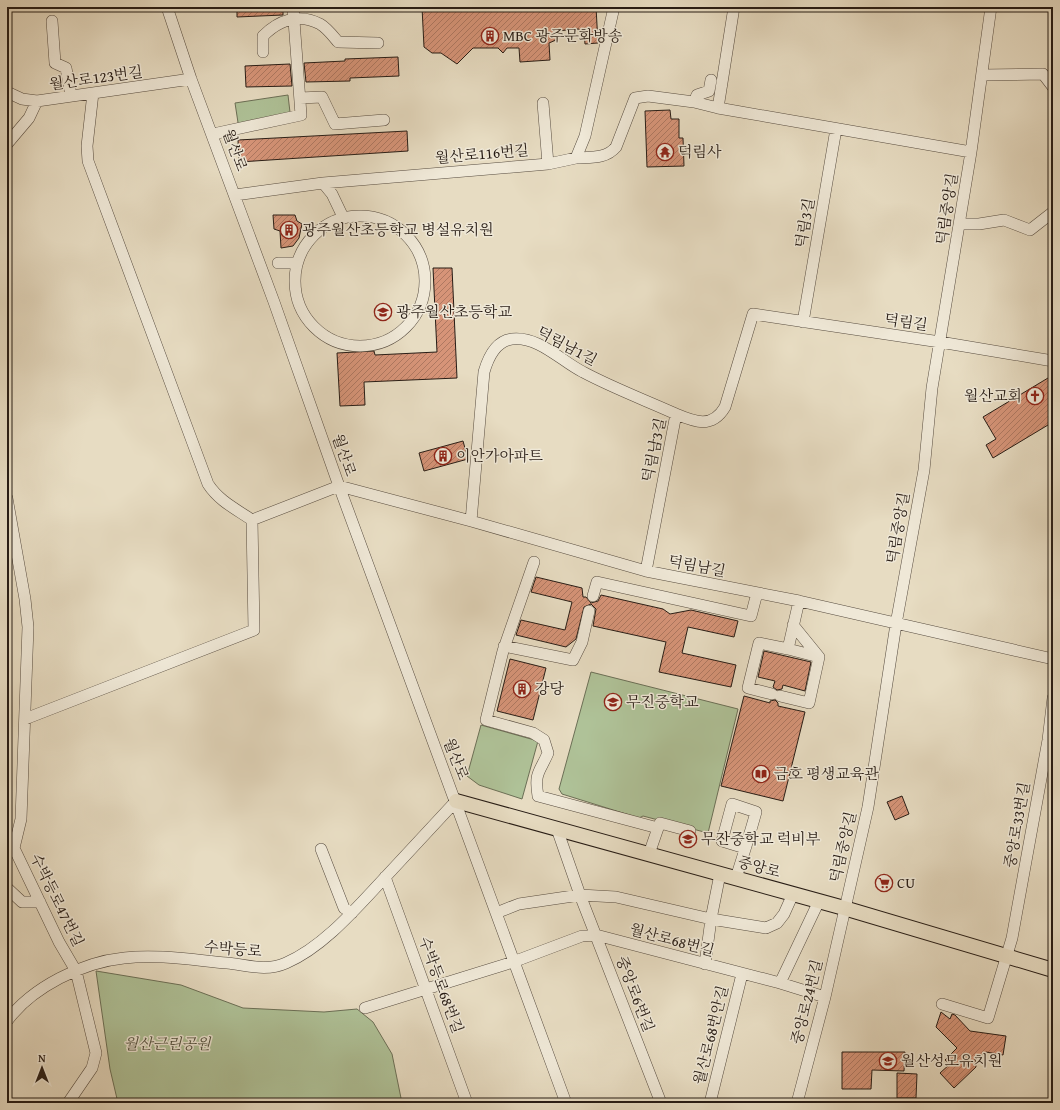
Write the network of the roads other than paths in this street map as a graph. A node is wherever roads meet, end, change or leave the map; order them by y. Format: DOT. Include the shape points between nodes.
graph roads {
  1 [pos="167,7"];
  2 [pos="614,7"];
  3 [pos="734,7"];
  4 [pos="991,7"];
  5 [pos="293,13"];
  6 [pos="52,21"];
  7 [pos="378,42"];
  8 [pos="263,52"];
  9 [pos="982,75"];
  10 [pos="191,79"];
  11 [pos="711,80"];
  12 [pos="1053,86"];
  13 [pos="7,92"];
  14 [pos="93,93"];
  15 [pos="71,96"];
  16 [pos="300,98"];
  17 [pos="37,101"];
  18 [pos="694,102"];
  19 [pos="543,103"];
  20 [pos="718,108"];
  21 [pos="384,120"];
  22 [pos="836,130"];
  23 [pos="213,134"];
  24 [pos="7,144"];
  25 [pos="971,152"];
  26 [pos="576,158"];
  27 [pos="548,164"];
  28 [pos="323,183"];
  29 [pos="235,195"];
  30 [pos="1053,212"];
  31 [pos="343,217"];
  32 [pos="960,224"];
  33 [pos="278,263"];
  34 [pos="297,263"];
  35 [pos="754,314"];
  36 [pos="803,322"];
  37 [pos="940,342"];
  38 [pos="1053,361"];
  39 [pos="676,414"];
  40 [pos="339,486"];
  41 [pos="7,498"];
  42 [pos="252,520"];
  43 [pos="471,521"];
  44 [pos="534,562"];
  45 [pos="646,571"];
  46 [pos="757,593"];
  47 [pos="593,596"];
  48 [pos="799,600"];
  49 [pos="589,611"];
  50 [pos="896,624"];
  51 [pos="793,625"];
  52 [pos="504,646"];
  53 [pos="788,649"];
  54 [pos="819,656"];
  55 [pos="1053,659"];
  56 [pos="1053,698"];
  57 [pos="25,719"];
  58 [pos="456,801"];
  59 [pos="658,828"];
  60 [pos="557,829"];
  61 [pos="690,831"];
  62 [pos="10,848"];
  63 [pos="745,848"];
  64 [pos="321,849"];
  65 [pos="649,854"];
  66 [pos="720,874"];
  67 [pos="385,877"];
  68 [pos="736,878"];
  69 [pos="7,888"];
  70 [pos="793,894"];
  71 [pos="580,895"];
  72 [pos="819,901"];
  73 [pos="40,902"];
  74 [pos="844,908"];
  75 [pos="352,913"];
  76 [pos="496,913"];
  77 [pos="711,919"];
  78 [pos="596,936"];
  79 [pos="1007,956"];
  80 [pos="513,962"];
  81 [pos="705,964"];
  82 [pos="1053,970"];
  83 [pos="76,971"];
  84 [pos="742,974"];
  85 [pos="780,983"];
  86 [pos="426,989"];
  87 [pos="825,997"];
  88 [pos="942,1004"];
  89 [pos="365,1008"];
  90 [pos="7,1021"];
  91 [pos="68,1103"];
  92 [pos="467,1103"];
  93 [pos="566,1103"];
  94 [pos="661,1103"];
  95 [pos="710,1103"];
  96 [pos="797,1103"];
  1 -- 10 [label="street, 월산로"];
  2 -- 26 [label="street" via="585,136"];
  3 -- 20 [label="street"];
  4 -- 9 [label="street, 덕림중앙길"];
  5 -- 7 [label="street" via="321,25 338,42"];
  5 -- 8 [label="street" via="263,36"];
  5 -- 16 [label="street"];
  6 -- 15 [label="street" via="55,64 66,68"];
  9 -- 12 [label="street" via="1043,74"];
  9 -- 25 [label="street, 덕림중앙길"];
  10 -- 14 [label="street, 월산로123번길"];
  10 -- 23 [label="street, 월산로"];
  11 -- 18 [label="street" via="709,91 697,95"];
  13 -- 17 [label="street, 월산로123번길"];
  14 -- 15 [label="street, 월산로123번길"];
  14 -- 42 [label="street" via="87,146 88,161 208,484 227,504"];
  15 -- 17 [label="street, 월산로123번길"];
  16 -- 21 [label="street" via="322,97 335,124"];
  16 -- 23 [label="street" via="301,115"];
  17 -- 24 [label="street" via="28,118"];
  18 -- 20 [label="street"];
  18 -- 26 [label="street, 월산로116번길" via="648,96 635,98 616,147 611,153"];
  19 -- 27 [label="street"];
  20 -- 22 [label="street"];
  22 -- 25 [label="street"];
  22 -- 36 [label="street, 덕림3길"];
  23 -- 29 [label="street, 월산로"];
  25 -- 32 [label="street, 덕림중앙길"];
  26 -- 27 [label="street, 월산로116번길"];
  27 -- 28 [label="street, 월산로116번길"];
  28 -- 29 [label="street, 월산로116번길"];
  28 -- 31 [label="street" via="332,194"];
  29 -- 40 [label="street, 월산로"];
  30 -- 32 [label="street" via="1030,230 1004,220"];
  31 -- 34 [label="street" via="324,226 308,240"];
  31 -- 34 [label="street" via="365,215 387,221 405,233 419,251 425,272 425,294 417,314 402,331 383,342 361,346 340,344 321,334 306,319 297,300 294,279"];
  32 -- 37 [label="street, 덕림중앙길"];
  33 -- 34 [label="street"];
  35 -- 36 [label="street, 덕림길"];
  35 -- 39 [label="street, 덕림남3길" via="721,414 713,420 694,422"];
  36 -- 37 [label="street, 덕림길"];
  37 -- 38 [label="street, 덕림길"];
  37 -- 50 [label="street, 덕림중앙길" via="932,388 924,470"];
  39 -- 43 [label="street, 덕림남1길" via="582,372 532,342 512,339 506,341 488,356 484,372"];
  39 -- 45 [label="street, 덕림남3길"];
  40 -- 42 [label="street"];
  40 -- 43 [label="street, 덕림남길"];
  40 -- 58 [label="street, 월산로"];
  41 -- 57 [label="street" via="28,627"];
  42 -- 57 [label="street" via="254,630"];
  43 -- 45 [label="street, 덕림남길"];
  44 -- 52 [label="street"];
  45 -- 46 [label="street, 덕림남길"];
  46 -- 47 [label="street" via="751,616 597,582"];
  46 -- 48 [label="street, 덕림남길"];
  48 -- 50 [label="street, 덕림남길"];
  48 -- 51 [label="street"];
  49 -- 52 [label="street" via="582,642 574,660"];
  50 -- 55 [label="street, 덕림남길"];
  50 -- 74 [label="street, 덕림중앙길" via="868,807"];
  51 -- 53 [label="street"];
  51 -- 54 [label="street"];
  52 -- 59 [label="street" via="486,720 533,733 544,740 548,753 538,770 538,796"];
  53 -- 54 [label="street"];
  53 -- 54 [label="street" via="759,643 748,688 809,703"];
  56 -- 79 [label="street, 중앙로33번길" via="1045,755"];
  57 -- 62 [label="street" via="21,818"];
  58 -- 60 [label="main road, 중앙로"];
  58 -- 67 [label="street, 수박등로"];
  58 -- 76 [label="street, 월산로"];
  59 -- 61 [label="street" via="660,823"];
  59 -- 65 [label="street"];
  60 -- 65 [label="main road, 중앙로"];
  60 -- 71 [label="street, 중앙로6번길"];
  62 -- 73 [label="street, 수박등로47번길"];
  63 -- 68 [label="street"];
  64 -- 75 [label="street" via="344,908"];
  65 -- 66 [label="main road, 중앙로"];
  66 -- 68 [label="main road, 중앙로"];
  66 -- 77 [label="street"];
  67 -- 75 [label="street, 수박등로"];
  67 -- 86 [label="street, 수박등로68번길"];
  68 -- 70 [label="main road, 중앙로"];
  69 -- 73 [label="street" via="22,902"];
  70 -- 72 [label="main road, 중앙로"];
  70 -- 77 [label="street" via="780,918 766,928"];
  71 -- 76 [label="street" via="519,904"];
  71 -- 77 [label="street" via="616,897"];
  71 -- 78 [label="street, 중앙로6번길"];
  72 -- 74 [label="main road, 중앙로"];
  72 -- 85 [label="street"];
  73 -- 83 [label="street, 수박등로47번길"];
  74 -- 79 [label="main road, 중앙로"];
  74 -- 87 [label="street, 중앙로24번길"];
  75 -- 83 [label="street, 수박등로" via="300,956 275,967 257,968 155,957 106,960"];
  76 -- 80 [label="street, 월산로"];
  77 -- 81 [label="street"];
  78 -- 80 [label="street, 월산로68번길" via="582,936"];
  78 -- 81 [label="street, 월산로68번길"];
  78 -- 94 [label="street, 중앙로6번길"];
  79 -- 82 [label="main road, 중앙로"];
  79 -- 88 [label="street, 중앙로33번길" via="988,1018"];
  80 -- 86 [label="street, 월산로68번길"];
  80 -- 93 [label="street, 월산로"];
  81 -- 84 [label="street, 월산로68번길"];
  83 -- 90 [label="street, 수박등로" via="52,982 35,994"];
  83 -- 91 [label="street, 수박등로47번길" via="96,1053 92,1068"];
  84 -- 85 [label="street, 월산로68번길"];
  84 -- 95 [label="street, 월산로68번안길"];
  85 -- 87 [label="street, 월산로68번길"];
  86 -- 89 [label="street, 월산로68번길"];
  86 -- 92 [label="street, 수박등로68번길"];
  87 -- 96 [label="street, 중앙로24번길"];
}
